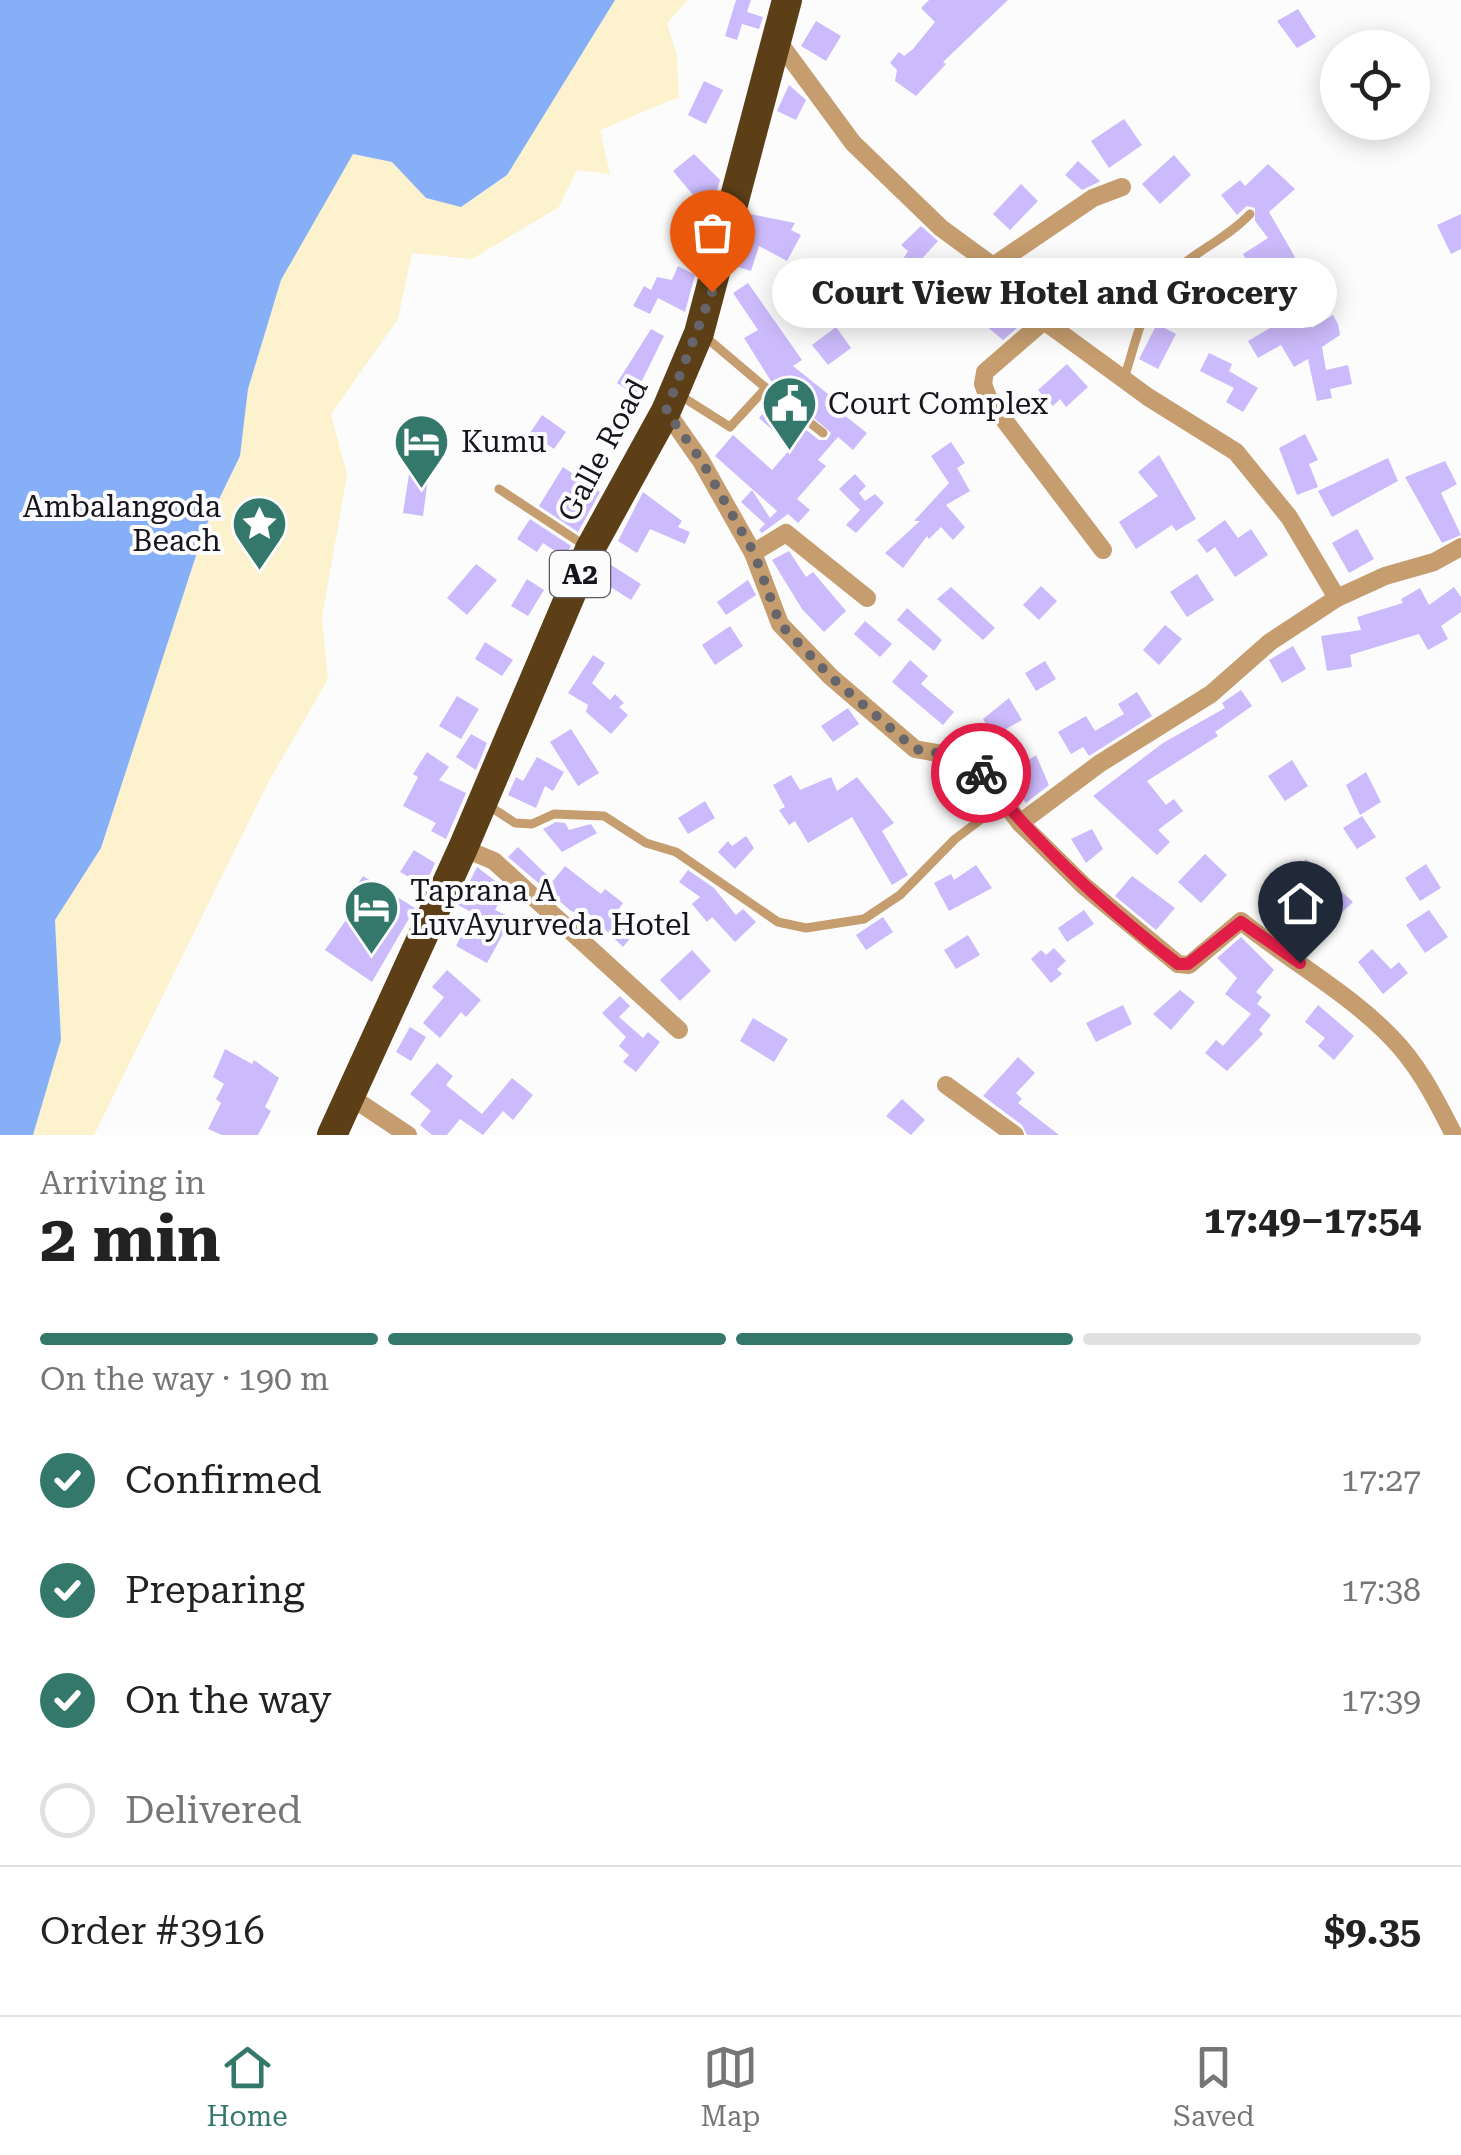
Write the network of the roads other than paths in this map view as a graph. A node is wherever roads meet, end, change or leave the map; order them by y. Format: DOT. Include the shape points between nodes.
graph roads {
  1 [pos="787,0"];
  2 [pos="778,41"];
  3 [pos="1122,187"];
  4 [pos="1250,214"];
  5 [pos="993,266"];
  6 [pos="1044,321"];
  7 [pos="700,333"];
  8 [pos="1124,378"];
  9 [pos="766,388"];
  10 [pos="670,402"];
  11 [pos="823,432"];
  12 [pos="500,489"];
  13 [pos="1461,547"];
  14 [pos="590,548"];
  15 [pos="1104,550"];
  16 [pos="754,553"];
  17 [pos="867,598"];
  18 [pos="1337,598"];
  19 [pos="483,801"];
  20 [pos="1004,802"];
  21 [pos="1020,823"];
  22 [pos="463,848"];
  23 [pos="679,1030"];
  24 [pos="946,1085"];
  25 [pos="350,1096"];
  26 [pos="332,1135"];
  27 [pos="408,1135"];
  28 [pos="1015,1135"];
  29 [pos="1454,1135"];
  1 -- 2 [label="highway, Galle Road / A2"];
  2 -- 5 [label="street" via="853,144 941,228"];
  2 -- 7 [label="highway, Galle Road / A2"];
  3 -- 5 [label="street" via="1093,198"];
  4 -- 8 [label="lane" via="1164,280"];
  5 -- 6 [label="street"];
  6 -- 8 [label="street"];
  6 -- 15 [label="street" via="985,372 983,384"];
  7 -- 9 [label="lane"];
  7 -- 10 [label="highway, Galle Road / A2"];
  8 -- 18 [label="street" via="1236,452 1289,517"];
  9 -- 10 [label="lane" via="730,427"];
  9 -- 11 [label="lane"];
  10 -- 14 [label="highway, Galle Road / A2"];
  10 -- 16 [label="street"];
  12 -- 14 [label="lane"];
  13 -- 18 [label="street"];
  14 -- 19 [label="highway, Galle Road / A2"];
  16 -- 17 [label="street" via="786,533"];
  16 -- 20 [label="street" via="780,624 832,678 915,749 971,759"];
  18 -- 21 [label="street" via="1270,642 1180,716 1099,764"];
  19 -- 20 [label="lane" via="515,823 554,814 604,816 676,852 778,922 806,928 864,919"];
  19 -- 22 [label="highway, Galle Road / A2"];
  20 -- 21 [label="street"];
  21 -- 29 [label="street" via="1178,964 1188,964 1241,922 1300,963 1390,1035 1426,1080"];
  22 -- 23 [label="street" via="494,862"];
  22 -- 25 [label="highway, Galle Road / A2"];
  24 -- 28 [label="street"];
  25 -- 26 [label="highway, Galle Road / A2"];
  25 -- 27 [label="street"];
}
